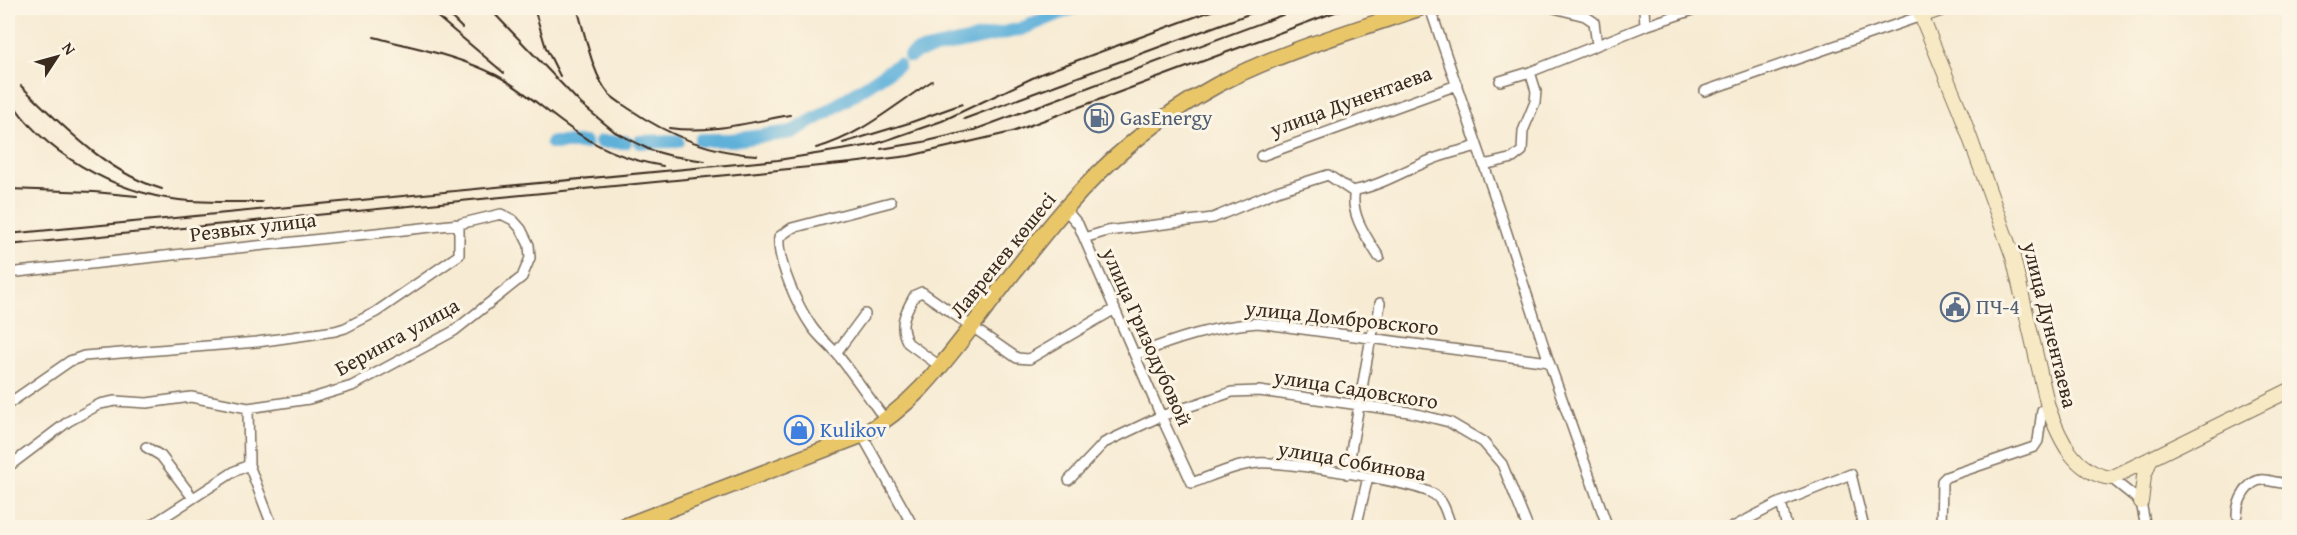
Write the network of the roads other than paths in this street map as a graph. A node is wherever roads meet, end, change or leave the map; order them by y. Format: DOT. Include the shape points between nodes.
graph roads {
  1 [pos="1420,8"];
  2 [pos="1430,8"];
  3 [pos="1554,8"];
  4 [pos="1644,8"];
  5 [pos="1699,8"];
  6 [pos="1944,8"];
  7 [pos="1585,12"];
  8 [pos="1920,12"];
  9 [pos="1645,26"];
  10 [pos="1597,45"];
  11 [pos="1530,72"];
  12 [pos="1500,81"];
  13 [pos="1456,85"];
  14 [pos="1705,91"];
  15 [pos="1477,146"];
  16 [pos="1261,156"];
  17 [pos="1484,165"];
  18 [pos="1355,190"];
  19 [pos="891,202"];
  20 [pos="1065,209"];
  21 [pos="501,214"];
  22 [pos="459,224"];
  23 [pos="1084,238"];
  24 [pos="1379,257"];
  25 [pos="8,273"];
  26 [pos="1380,303"];
  27 [pos="1115,309"];
  28 [pos="865,314"];
  29 [pos="972,326"];
  30 [pos="1371,337"];
  31 [pos="836,353"];
  32 [pos="1135,355"];
  33 [pos="1549,362"];
  34 [pos="941,367"];
  35 [pos="2289,390"];
  36 [pos="8,404"];
  37 [pos="1359,404"];
  38 [pos="2048,407"];
  39 [pos="248,408"];
  40 [pos="1161,416"];
  41 [pos="886,421"];
  42 [pos="862,435"];
  43 [pos="146,447"];
  44 [pos="2151,458"];
  45 [pos="249,465"];
  46 [pos="8,467"];
  47 [pos="1347,474"];
  48 [pos="1368,477"];
  49 [pos="2111,478"];
  50 [pos="1069,480"];
  51 [pos="1192,483"];
  52 [pos="2289,483"];
  53 [pos="193,498"];
  54 [pos="1781,502"];
  55 [pos="2141,502"];
  56 [pos="2237,515"];
  57 [pos="147,528"];
  58 [pos="273,528"];
  59 [pos="620,528"];
  60 [pos="914,528"];
  61 [pos="1356,528"];
  62 [pos="1452,528"];
  63 [pos="1528,528"];
  64 [pos="1608,528"];
  65 [pos="1731,528"];
  66 [pos="1787,528"];
  67 [pos="1864,528"];
  68 [pos="1941,528"];
  69 [pos="2146,528"];
  1 -- 20 [label="main road, Лавренев көшесі" via="1254,67 1217,85 1129,144"];
  2 -- 13 [label="street"];
  3 -- 7 [label="street"];
  4 -- 9 [label="street"];
  5 -- 9 [label="street"];
  6 -- 8 [label="street"];
  7 -- 10 [label="street" via="1594,22"];
  8 -- 14 [label="street"];
  8 -- 38 [label="street, улица Дунентаева" via="2013,257"];
  9 -- 10 [label="street"];
  10 -- 11 [label="street"];
  11 -- 12 [label="street"];
  11 -- 17 [label="street" via="1535,102 1523,131 1522,151 1513,158"];
  13 -- 15 [label="street"];
  13 -- 16 [label="street, улица Дунентаева"];
  15 -- 17 [label="street"];
  15 -- 18 [label="street"];
  17 -- 33 [label="street"];
  18 -- 23 [label="street" via="1328,175 1213,218 1107,231"];
  18 -- 24 [label="street" via="1353,201 1364,232"];
  19 -- 31 [label="street" via="792,228 779,237 780,255 797,298 810,324"];
  20 -- 23 [label="street, улица Гризодубовой"];
  20 -- 29 [label="main road, Лавренев көшесі"];
  21 -- 22 [label="street, Резвых улица"];
  21 -- 39 [label="street, Беринга улица" via="521,229 530,258 522,277 454,331 352,386 309,399"];
  22 -- 25 [label="street, Резвых улица"];
  22 -- 36 [label="street, Беринга улица" via="459,255 376,312 345,328 257,342 84,356"];
  23 -- 27 [label="street, улица Гризодубовой"];
  26 -- 30 [label="street"];
  27 -- 29 [label="street" via="1029,359 1017,358"];
  27 -- 32 [label="street, улица Гризодубовой"];
  28 -- 31 [label="street"];
  29 -- 34 [label="main road, Лавренев көшесі"];
  29 -- 34 [label="street" via="922,292 915,295 902,321 905,338"];
  30 -- 32 [label="street, улица Домбровского" via="1258,323 1231,325 1174,339"];
  30 -- 33 [label="street, улица Домбровского"];
  30 -- 37 [label="street"];
  31 -- 41 [label="street"];
  32 -- 40 [label="street, улица Гризодубовой"];
  33 -- 64 [label="street"];
  34 -- 41 [label="main road, Лавренев көшесі"];
  35 -- 44 [label="street"];
  37 -- 40 [label="street, улица Садовского" via="1259,391 1232,392"];
  37 -- 47 [label="street"];
  37 -- 63 [label="street, улица Садовского" via="1449,422 1483,442 1508,475"];
  38 -- 49 [label="street, улица Дунентаева" via="2068,451 2080,465"];
  38 -- 68 [label="street" via="2042,410 2034,447 1942,481"];
  39 -- 45 [label="street"];
  39 -- 46 [label="street, Беринга улица" via="191,397 100,404 69,421"];
  40 -- 50 [label="street, улица Садовского" via="1104,443"];
  40 -- 51 [label="street, улица Гризодубовой"];
  41 -- 42 [label="main road, Лавренев көшесі"];
  42 -- 59 [label="main road, Лавренев көшесі"];
  42 -- 60 [label="street"];
  43 -- 53 [label="street" via="160,456"];
  44 -- 49 [label="street"];
  44 -- 55 [label="street"];
  45 -- 53 [label="street"];
  45 -- 58 [label="street"];
  47 -- 48 [label="street, улица Собинова"];
  47 -- 51 [label="street, улица Собинова" via="1259,463 1235,467"];
  48 -- 61 [label="street"];
  48 -- 62 [label="street, улица Собинова" via="1434,494 1443,504"];
  49 -- 55 [label="street"];
  52 -- 56 [label="street" via="2257,480 2237,505"];
  53 -- 57 [label="street"];
  54 -- 65 [label="street"];
  54 -- 66 [label="street"];
  54 -- 67 [label="street" via="1851,474"];
  55 -- 69 [label="street"];
}
